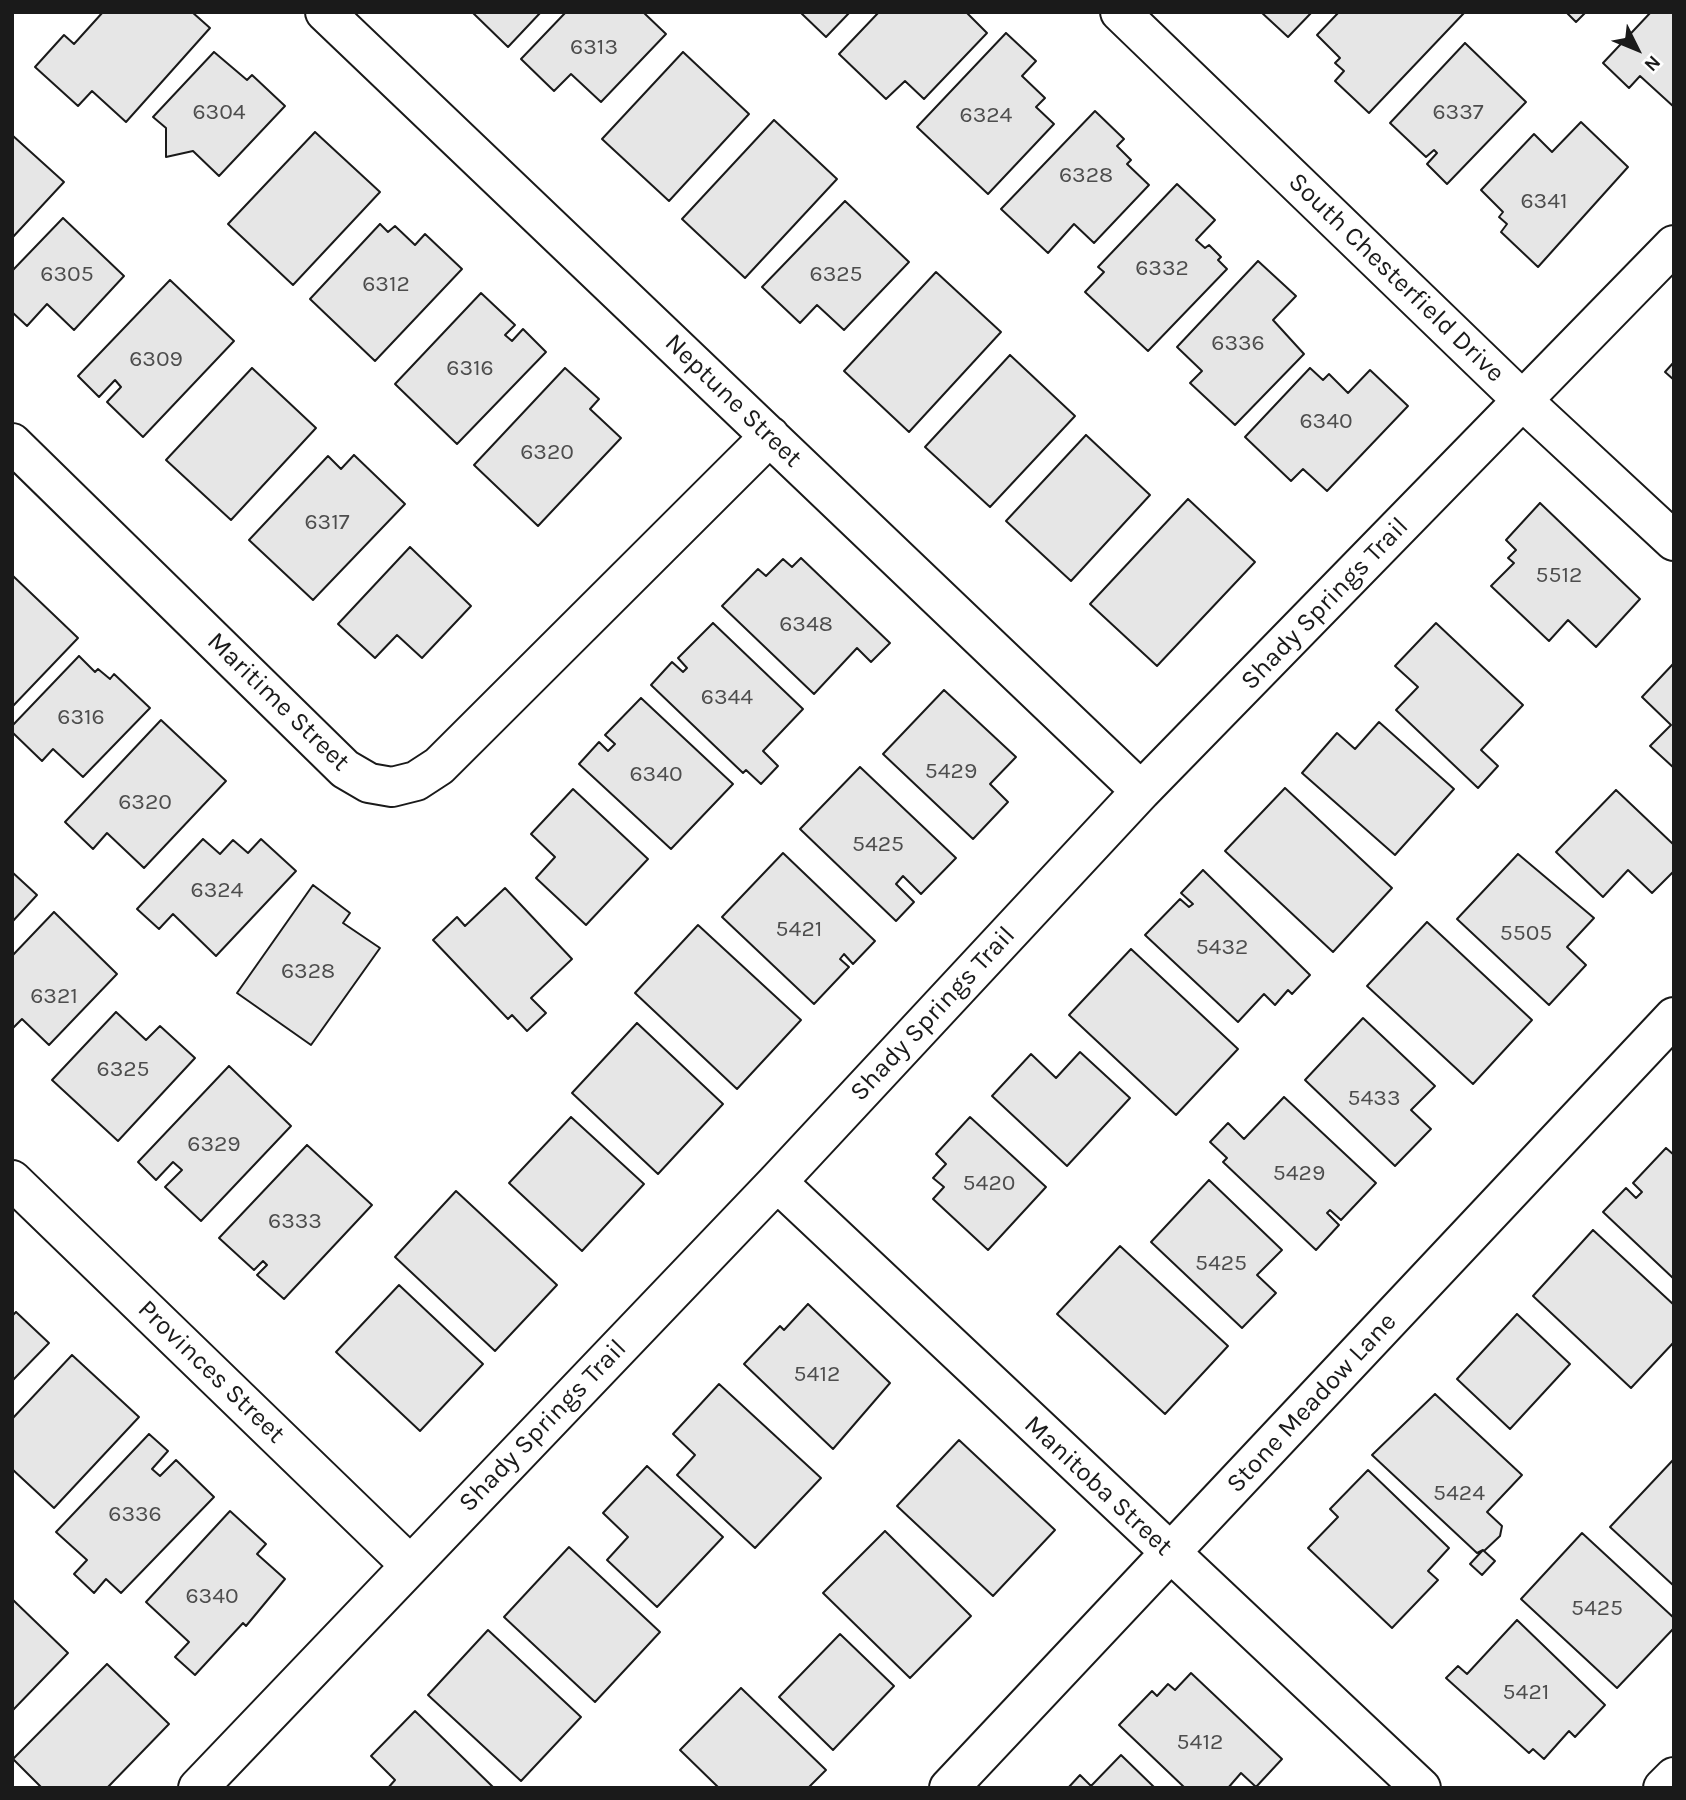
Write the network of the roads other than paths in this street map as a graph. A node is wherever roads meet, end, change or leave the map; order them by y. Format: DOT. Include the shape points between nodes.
graph roads {
  1 [pos="325,12"];
  2 [pos="1120,12"];
  3 [pos="1674,245"];
  4 [pos="1522,400"];
  5 [pos="770,436"];
  6 [pos="12,443"];
  7 [pos="1674,541"];
  8 [pos="1141,791"];
  9 [pos="1674,1017"];
  10 [pos="12,1180"];
  11 [pos="777,1182"];
  12 [pos="1171,1554"];
  13 [pos="410,1565"];
  14 [pos="1674,1777"];
  15 [pos="198,1788"];
  16 [pos="949,1788"];
  17 [pos="1422,1788"];
  18 [pos="1663,1788"];
  1 -- 5 [label="street, Neptune Street"];
  2 -- 4 [label="street, South Chesterfield Drive"];
  3 -- 4 [label="street, Shady Springs Trail"];
  4 -- 7 [label="street, South Chesterfield Drive"];
  4 -- 8 [label="street, Shady Springs Trail"];
  5 -- 6 [label="street, Maritime Street" via="439,766 416,781 393,787 369,783 345,769"];
  5 -- 8 [label="street, Neptune Street"];
  8 -- 11 [label="street, Shady Springs Trail"];
  9 -- 12 [label="street, Stone Meadow Lane"];
  10 -- 13 [label="street, Provinces Street"];
  11 -- 12 [label="street, Manitoba Street"];
  11 -- 13 [label="street, Shady Springs Trail"];
  12 -- 16 [label="street, Stone Meadow Lane"];
  12 -- 17 [label="street, Manitoba Street"];
  13 -- 15 [label="street, Shady Springs Trail"];
  14 -- 18 [label="street"];
}
